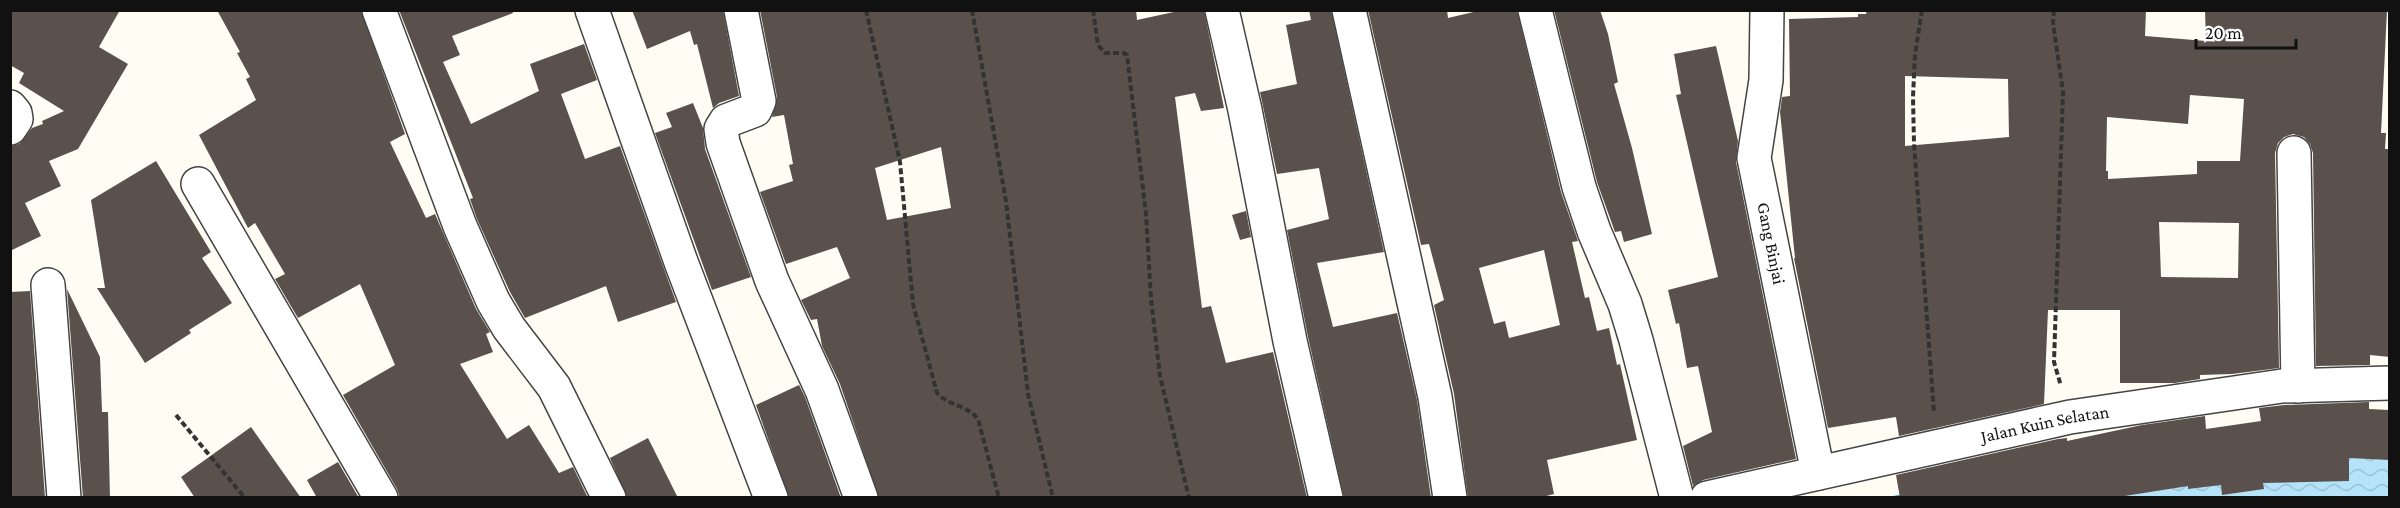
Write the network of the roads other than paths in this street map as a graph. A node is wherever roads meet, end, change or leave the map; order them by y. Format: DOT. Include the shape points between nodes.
graph roads {
  1 [pos="379,10"];
  2 [pos="592,10"];
  3 [pos="741,10"];
  4 [pos="1222,10"];
  5 [pos="1349,10"];
  6 [pos="1535,10"];
  7 [pos="1767,10"];
  8 [pos="10,108"];
  9 [pos="10,128"];
  10 [pos="2294,153"];
  11 [pos="198,184"];
  12 [pos="48,285"];
  13 [pos="2390,383"];
  14 [pos="2298,386"];
  15 [pos="1818,473"];
  16 [pos="64,498"];
  17 [pos="381,498"];
  18 [pos="609,498"];
  19 [pos="771,498"];
  20 [pos="861,498"];
  21 [pos="1326,498"];
  22 [pos="1450,498"];
  23 [pos="1677,498"];
  24 [pos="1707,498"];
  1 -- 18 [label="street" via="460,226 493,300 554,387"];
  2 -- 19 [label="street" via="685,274"];
  3 -- 20 [label="street" via="759,101 755,110 726,121 723,143 772,281 822,390"];
  4 -- 21 [label="street"];
  5 -- 22 [label="street" via="1435,397"];
  6 -- 23 [label="street" via="1579,187 1633,331"];
  7 -- 15 [label="street, Gang Binjai" via="1766,80 1754,158"];
  8 -- 9 [label="street" via="16,119"];
  10 -- 14 [label="street"];
  11 -- 17 [label="street"];
  12 -- 16 [label="street"];
  13 -- 14 [label="street, Jalan Kuin Selatan"];
  14 -- 15 [label="street, Jalan Kuin Selatan" via="2070,417"];
  15 -- 24 [label="street, Jalan Kuin Selatan"];
}
